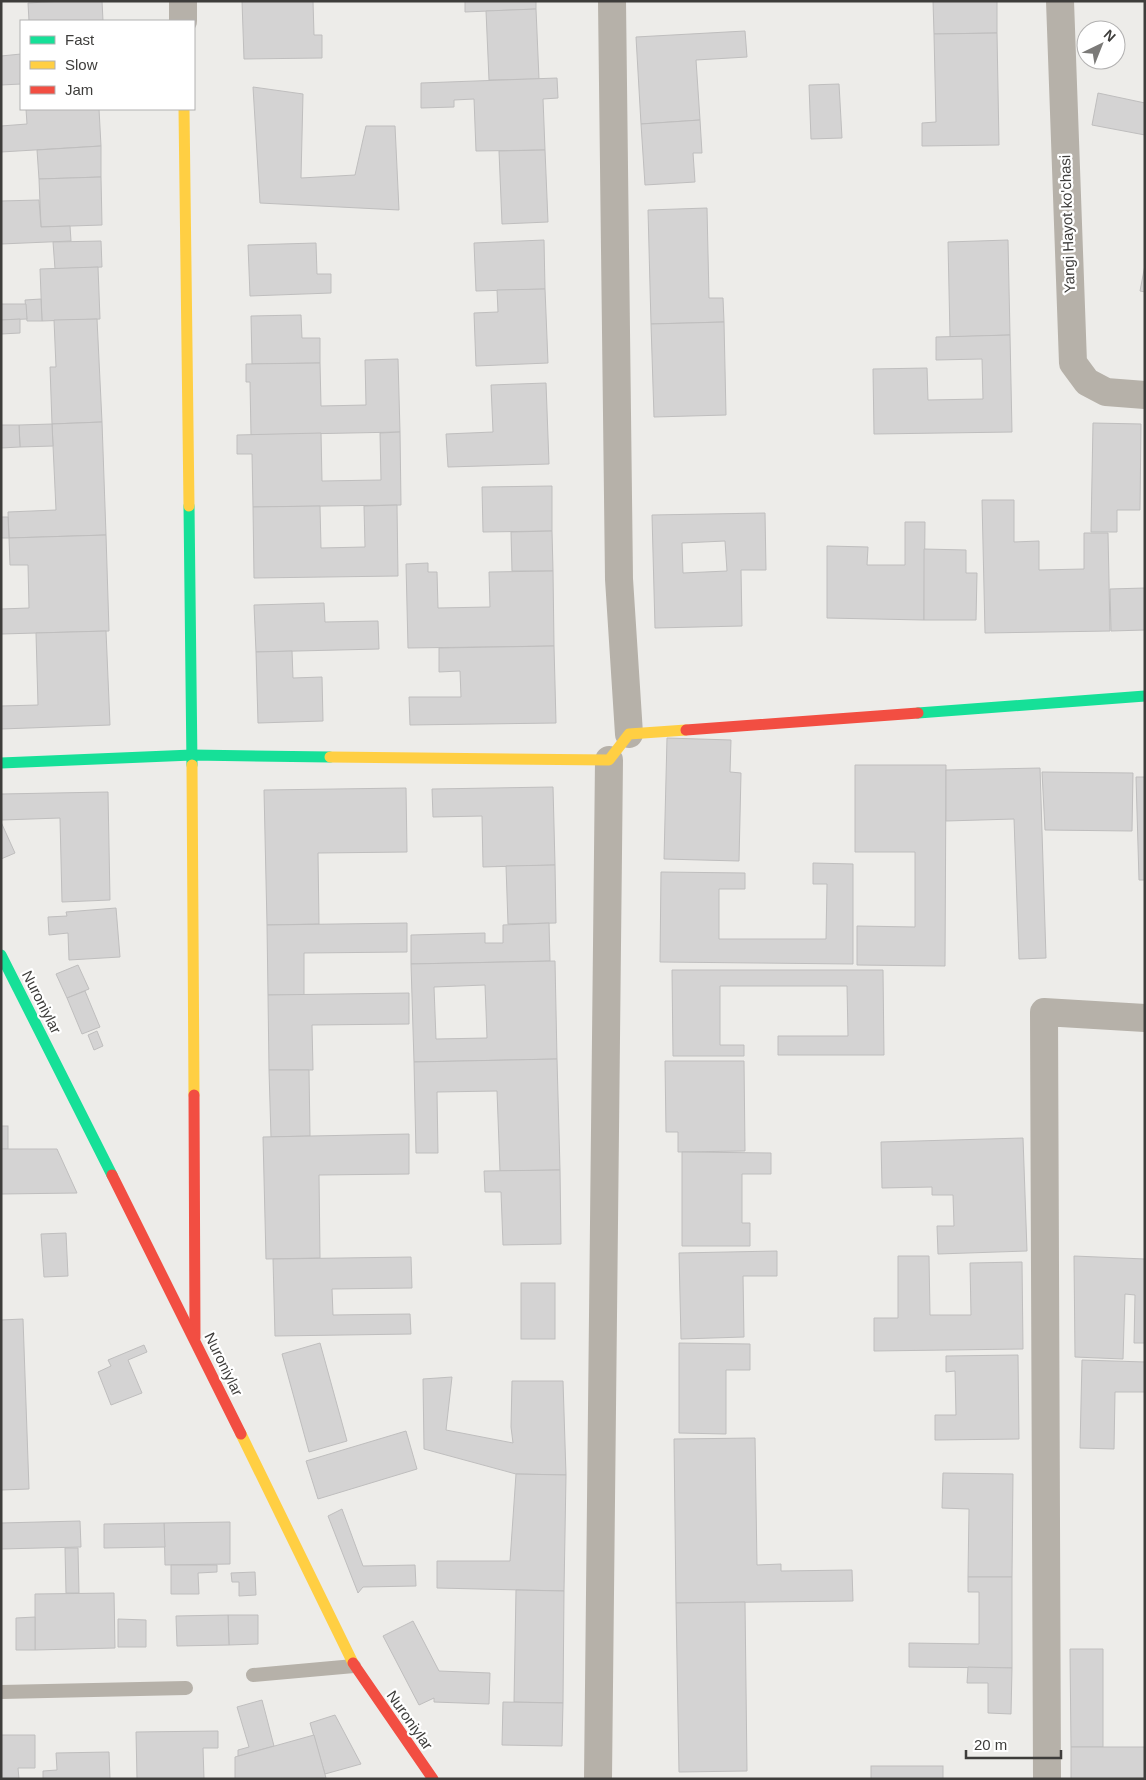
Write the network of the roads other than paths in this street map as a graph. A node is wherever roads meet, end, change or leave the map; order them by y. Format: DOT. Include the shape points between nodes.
graph roads {
  1 [pos="183,1"];
  2 [pos="612,1"];
  3 [pos="1060,1"];
  4 [pos="183,20"];
  5 [pos="184,110"];
  6 [pos="1145,395"];
  7 [pos="1145,696"];
  8 [pos="629,734"];
  9 [pos="192,755"];
  10 [pos="609,760"];
  11 [pos="1,763"];
  12 [pos="1,954"];
  13 [pos="1145,1018"];
  14 [pos="195,1338"];
  15 [pos="354,1666"];
  16 [pos="252,1675"];
  17 [pos="186,1688"];
  18 [pos="1,1692"];
  19 [pos="433,1779"];
  20 [pos="598,1779"];
  21 [pos="1047,1779"];
  1 -- 4 [label="street"];
  2 -- 8 [label="street" via="619,579"];
  3 -- 6 [label="street, Yangi Hayot ko'chasi" via="1073,363 1087,382 1106,392"];
  5 -- 9 [label="street"];
  7 -- 8 [label="street"];
  8 -- 10 [label="street"];
  9 -- 10 [label="street"];
  9 -- 11 [label="street"];
  9 -- 14 [label="street"];
  10 -- 20 [label="street"];
  12 -- 14 [label="street, Nuroniylar"];
  13 -- 21 [label="street" via="1044,1012"];
  14 -- 15 [label="street, Nuroniylar"];
  15 -- 16 [label="lane"];
  15 -- 19 [label="street, Nuroniylar"];
  17 -- 18 [label="lane"];
}
